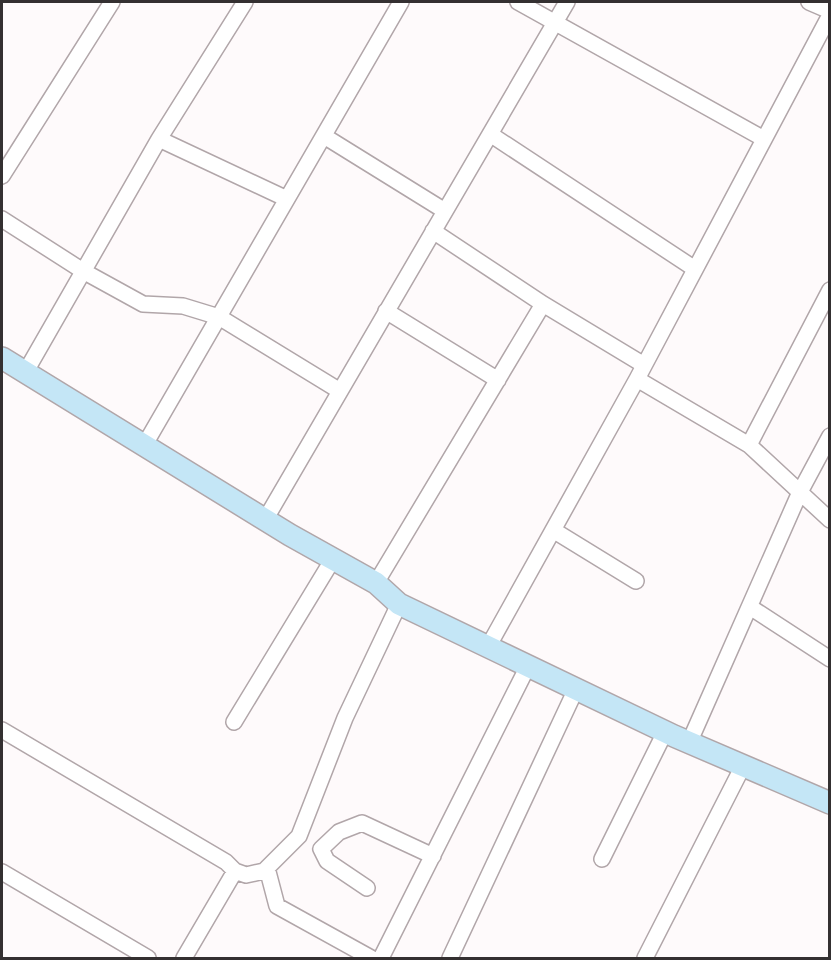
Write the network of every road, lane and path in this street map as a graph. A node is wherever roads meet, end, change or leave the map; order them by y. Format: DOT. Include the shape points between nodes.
graph roads {
  1 [pos="112,2"];
  2 [pos="246,2"];
  3 [pos="401,2"];
  4 [pos="518,2"];
  5 [pos="567,2"];
  6 [pos="809,2"];
  7 [pos="830,13"];
  8 [pos="555,22"];
  9 [pos="490,134"];
  10 [pos="324,136"];
  11 [pos="159,139"];
  12 [pos="764,139"];
  13 [pos="2,176"];
  14 [pos="287,199"];
  15 [pos="445,212"];
  16 [pos="2,219"];
  17 [pos="433,231"];
  18 [pos="695,269"];
  19 [pos="83,271"];
  20 [pos="830,290"];
  21 [pos="543,304"];
  22 [pos="386,311"];
  23 [pos="219,317"];
  24 [pos="2,358"];
  25 [pos="640,372"];
  26 [pos="25,373"];
  27 [pos="498,380"];
  28 [pos="340,391"];
  29 [pos="830,436"];
  30 [pos="144,446"];
  31 [pos="749,446"];
  32 [pos="800,492"];
  33 [pos="265,520"];
  34 [pos="830,520"];
  35 [pos="553,530"];
  36 [pos="333,559"];
  37 [pos="636,580"];
  38 [pos="376,583"];
  39 [pos="399,604"];
  40 [pos="750,607"];
  41 [pos="488,647"];
  42 [pos="830,659"];
  43 [pos="528,666"];
  44 [pos="576,689"];
  45 [pos="234,722"];
  46 [pos="2,730"];
  47 [pos="664,732"];
  48 [pos="690,743"];
  49 [pos="743,766"];
  50 [pos="830,803"];
  51 [pos="433,856"];
  52 [pos="602,859"];
  53 [pos="267,868"];
  54 [pos="235,871"];
  55 [pos="2,872"];
  56 [pos="368,888"];
  57 [pos="147,958"];
  58 [pos="184,958"];
  59 [pos="371,958"];
  60 [pos="381,958"];
  61 [pos="450,958"];
  62 [pos="645,958"];
  1 -- 13 [label="street"];
  2 -- 11 [label="street"];
  3 -- 10 [label="street"];
  4 -- 8 [label="street"];
  5 -- 8 [label="street"];
  6 -- 7 [label="street"];
  7 -- 12 [label="street"];
  8 -- 9 [label="street"];
  8 -- 12 [label="street"];
  9 -- 15 [label="street"];
  9 -- 18 [label="street"];
  10 -- 14 [label="street"];
  10 -- 15 [label="street"];
  11 -- 14 [label="street"];
  11 -- 19 [label="street"];
  12 -- 18 [label="street"];
  14 -- 23 [label="street"];
  15 -- 17 [label="street"];
  16 -- 19 [label="street"];
  17 -- 21 [label="street"];
  17 -- 22 [label="street"];
  18 -- 25 [label="street"];
  19 -- 23 [label="street" via="143,304 183,306"];
  19 -- 26 [label="street"];
  20 -- 31 [label="street"];
  21 -- 25 [label="street"];
  21 -- 27 [label="street"];
  22 -- 27 [label="street"];
  22 -- 28 [label="street"];
  23 -- 28 [label="street"];
  23 -- 30 [label="street"];
  24 -- 26 [label="street"];
  25 -- 31 [label="street"];
  25 -- 35 [label="street"];
  26 -- 30 [label="street"];
  27 -- 38 [label="street"];
  28 -- 33 [label="street"];
  29 -- 32 [label="street"];
  30 -- 33 [label="street"];
  31 -- 32 [label="street"];
  32 -- 34 [label="street"];
  32 -- 40 [label="street"];
  33 -- 36 [label="street"];
  35 -- 37 [label="street"];
  35 -- 41 [label="street"];
  36 -- 38 [label="street"];
  36 -- 45 [label="street"];
  38 -- 39 [label="street"];
  39 -- 41 [label="street"];
  39 -- 53 [label="street" via="345,718 299,836"];
  40 -- 42 [label="street"];
  40 -- 48 [label="street"];
  41 -- 43 [label="street"];
  43 -- 44 [label="street"];
  43 -- 51 [label="street"];
  44 -- 47 [label="street"];
  44 -- 61 [label="street"];
  46 -- 54 [label="street" via="226,862"];
  47 -- 48 [label="street"];
  47 -- 52 [label="street"];
  48 -- 49 [label="street"];
  49 -- 50 [label="street"];
  49 -- 62 [label="street"];
  51 -- 56 [label="street" via="362,823 339,832 321,849 327,861"];
  51 -- 60 [label="street"];
  53 -- 54 [label="street" via="246,875"];
  53 -- 59 [label="street" via="277,906"];
  54 -- 58 [label="street"];
  55 -- 57 [label="street"];
}
